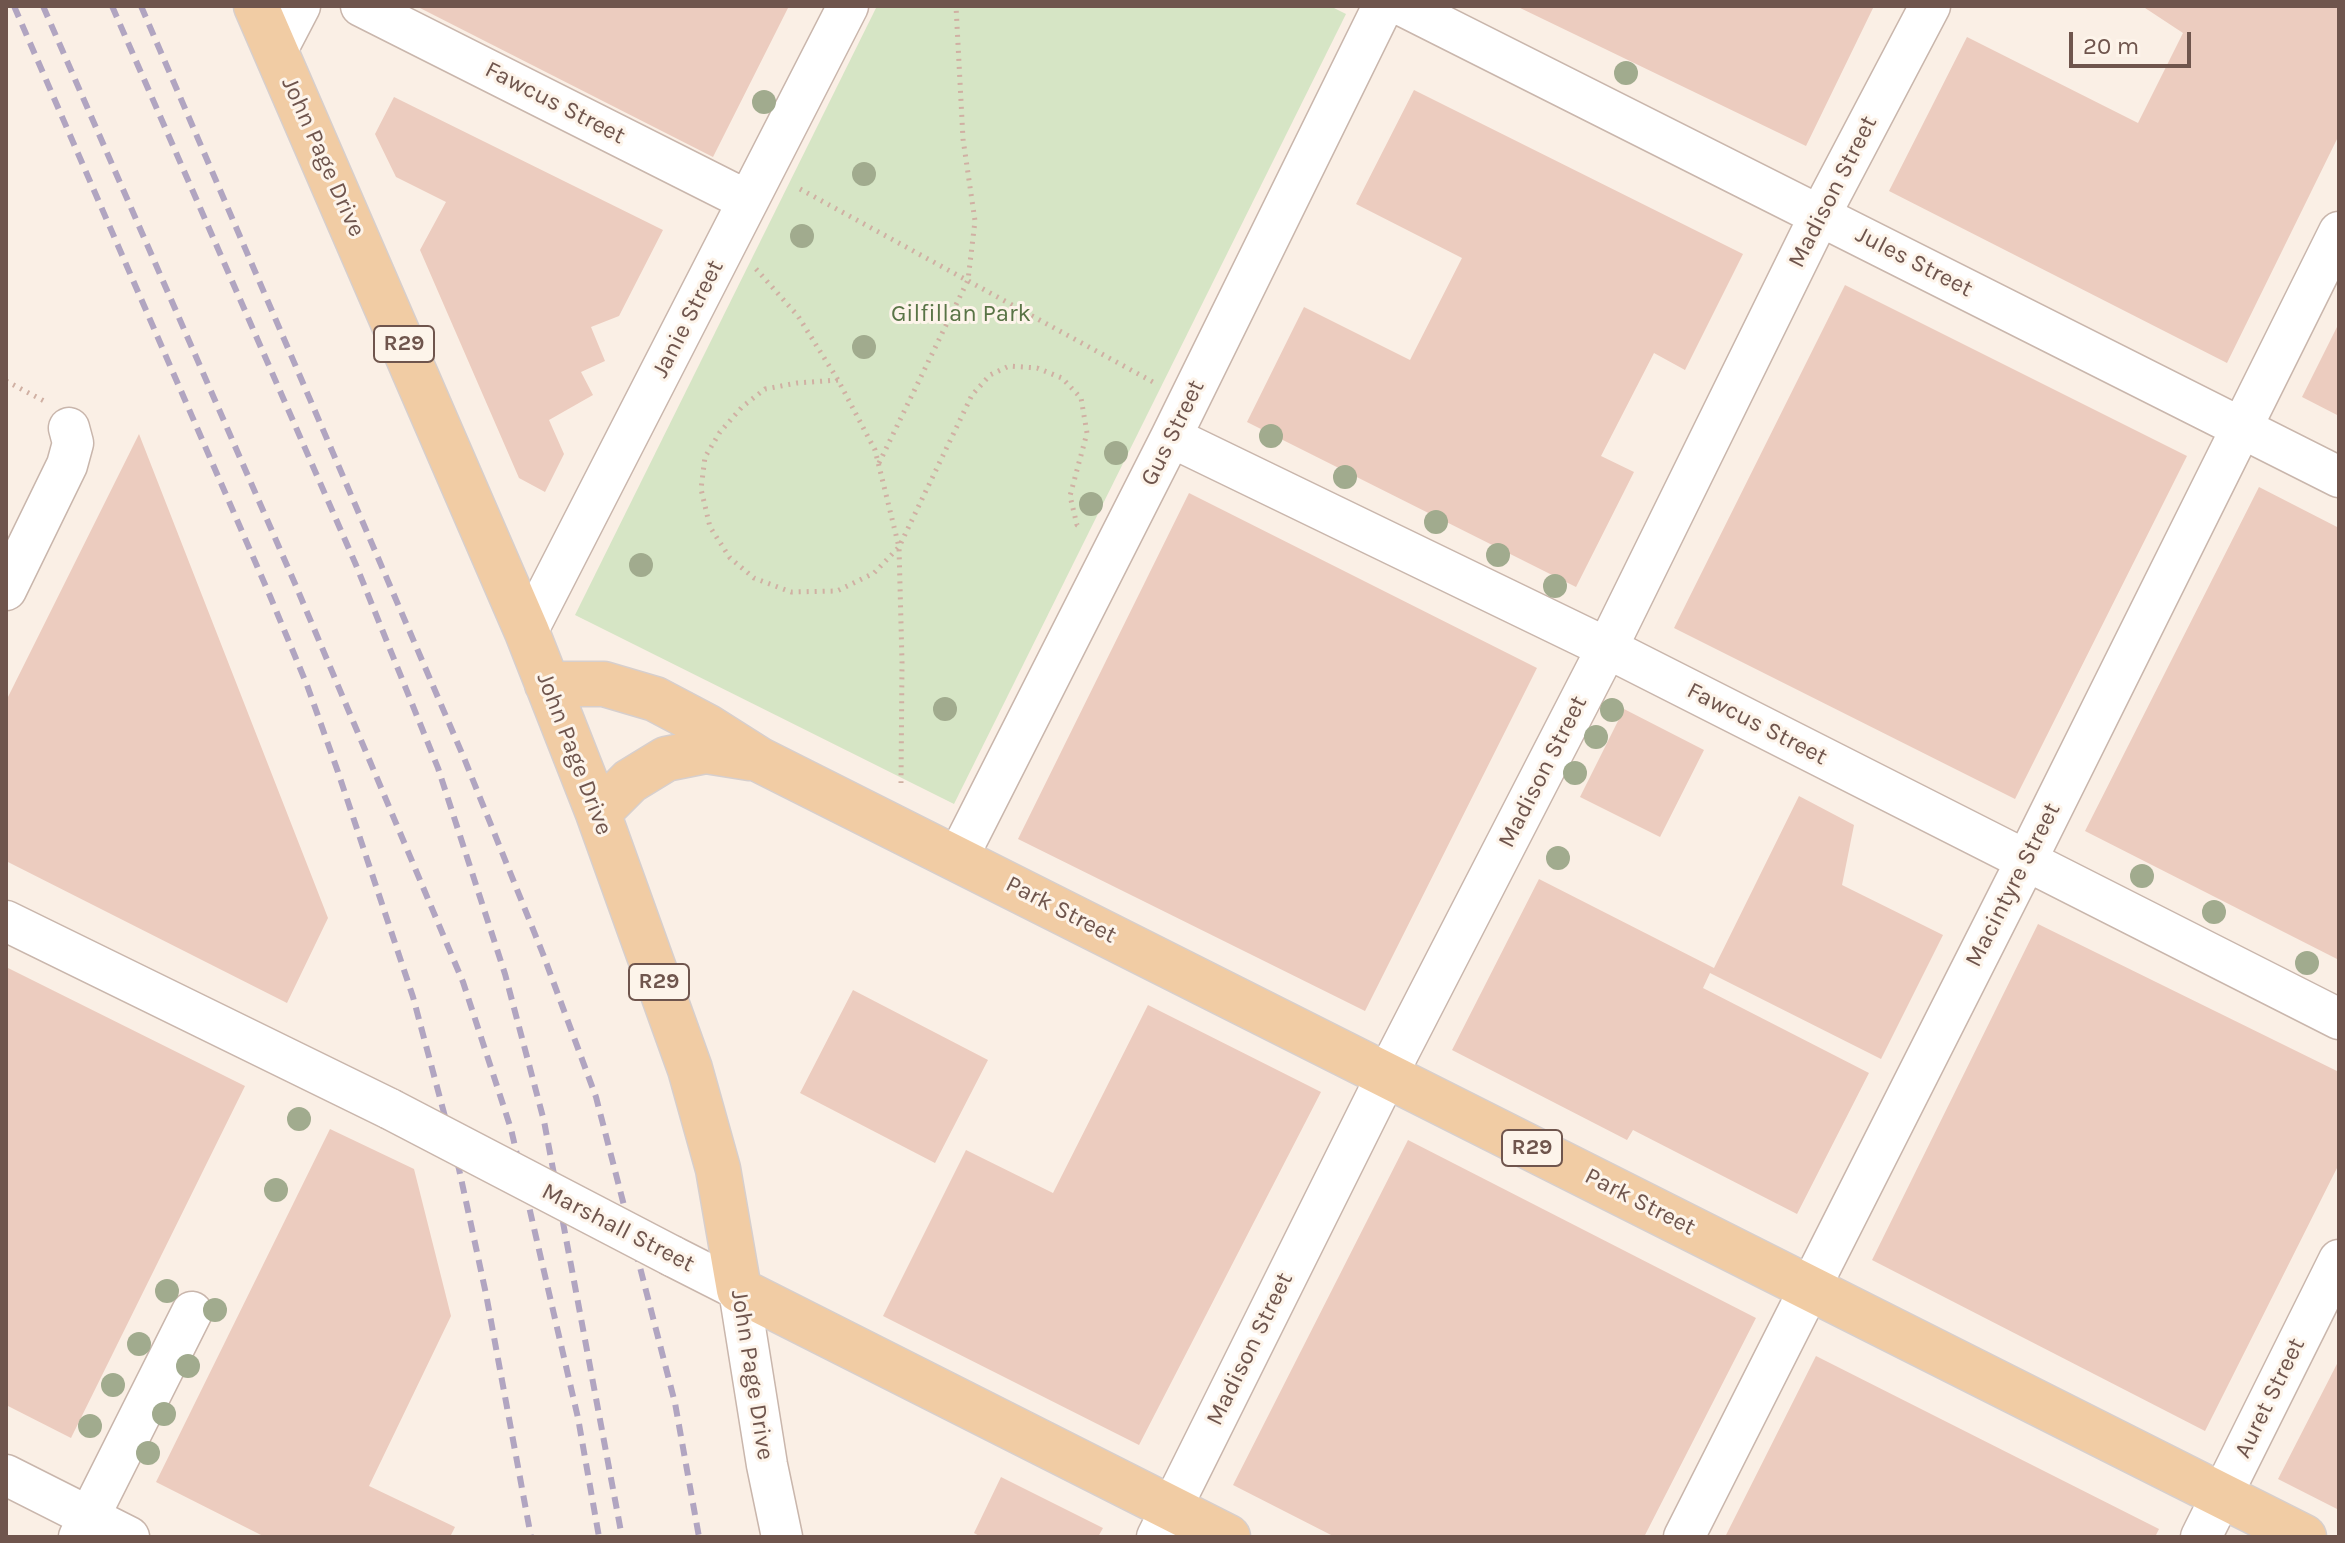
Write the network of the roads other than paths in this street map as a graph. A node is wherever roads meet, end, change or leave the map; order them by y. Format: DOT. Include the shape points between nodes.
graph roads {
  1 [pos="256,6"];
  2 [pos="300,6"];
  3 [pos="361,6"];
  4 [pos="848,6"];
  5 [pos="1383,6"];
  6 [pos="1403,6"];
  7 [pos="1930,6"];
  8 [pos="276,52"];
  9 [pos="756,185"];
  10 [pos="1820,215"];
  11 [pos="2339,232"];
  12 [pos="2240,427"];
  13 [pos="69,428"];
  14 [pos="1171,437"];
  15 [pos="2339,477"];
  16 [pos="6,590"];
  17 [pos="527,632"];
  18 [pos="1607,648"];
  19 [pos="547,684"];
  20 [pos="760,760"];
  21 [pos="598,813"];
  22 [pos="958,857"];
  23 [pos="2026,861"];
  24 [pos="6,921"];
  25 [pos="2339,1019"];
  26 [pos="1387,1075"];
  27 [pos="2339,1260"];
  28 [pos="1808,1288"];
  29 [pos="739,1290"];
  30 [pos="192,1312"];
  31 [pos="6,1475"];
  32 [pos="2222,1496"];
  33 [pos="1164,1523"];
  34 [pos="84,1527"];
  35 [pos="129,1537"];
  36 [pos="782,1537"];
  37 [pos="1228,1537"];
  38 [pos="1684,1537"];
  39 [pos="2201,1537"];
  40 [pos="2304,1537"];
  1 -- 8 [label="main road, John Page Drive / R29"];
  2 -- 8 [label="street"];
  3 -- 9 [label="street, Fawcus Street"];
  4 -- 9 [label="street, Janie Street"];
  5 -- 14 [label="street, Gus Street"];
  6 -- 10 [label="street, Jules Street"];
  7 -- 10 [label="street, Madison Street"];
  8 -- 17 [label="main road, John Page Drive / R29"];
  9 -- 17 [label="street, Janie Street"];
  10 -- 12 [label="street, Jules Street"];
  10 -- 18 [label="street, Madison Street"];
  11 -- 12 [label="street, Macintyre Street"];
  12 -- 15 [label="street, Jules Street"];
  12 -- 23 [label="street, Macintyre Street"];
  13 -- 16 [label="street" via="73,443 67,465"];
  14 -- 18 [label="street, Fawcus Street"];
  14 -- 22 [label="street, Gus Street"];
  17 -- 19 [label="main road, John Page Drive / R29"];
  18 -- 23 [label="street, Fawcus Street"];
  18 -- 26 [label="street, Madison Street"];
  19 -- 20 [label="main road, Park Street / R29" via="604,684 655,699"];
  19 -- 21 [label="main road, John Page Drive / R29"];
  20 -- 21 [label="main road, Park Street / R29" via="706,751 666,759 630,781"];
  20 -- 22 [label="main road, Park Street / R29"];
  21 -- 29 [label="main road, John Page Drive / R29" via="690,1069 718,1169"];
  22 -- 26 [label="main road, Park Street / R29"];
  23 -- 25 [label="street, Fawcus Street"];
  23 -- 28 [label="street, Macintyre Street"];
  24 -- 29 [label="street, Marshall Street, bridge" via="390,1109"];
  26 -- 28 [label="main road, Park Street / R29"];
  26 -- 33 [label="street, Madison Street"];
  27 -- 32 [label="street, Auret Street"];
  28 -- 32 [label="main road, Park Street / R29"];
  28 -- 38 [label="street, Macintyre Street"];
  29 -- 33 [label="main road, Marshall Street"];
  29 -- 36 [label="street, John Page Drive"];
  30 -- 34 [label="street"];
  31 -- 34 [label="street"];
  32 -- 39 [label="street, Auret Street"];
  32 -- 40 [label="main road, Park Street / R29"];
  33 -- 37 [label="main road, Marshall Street"];
  34 -- 35 [label="street"];
}
